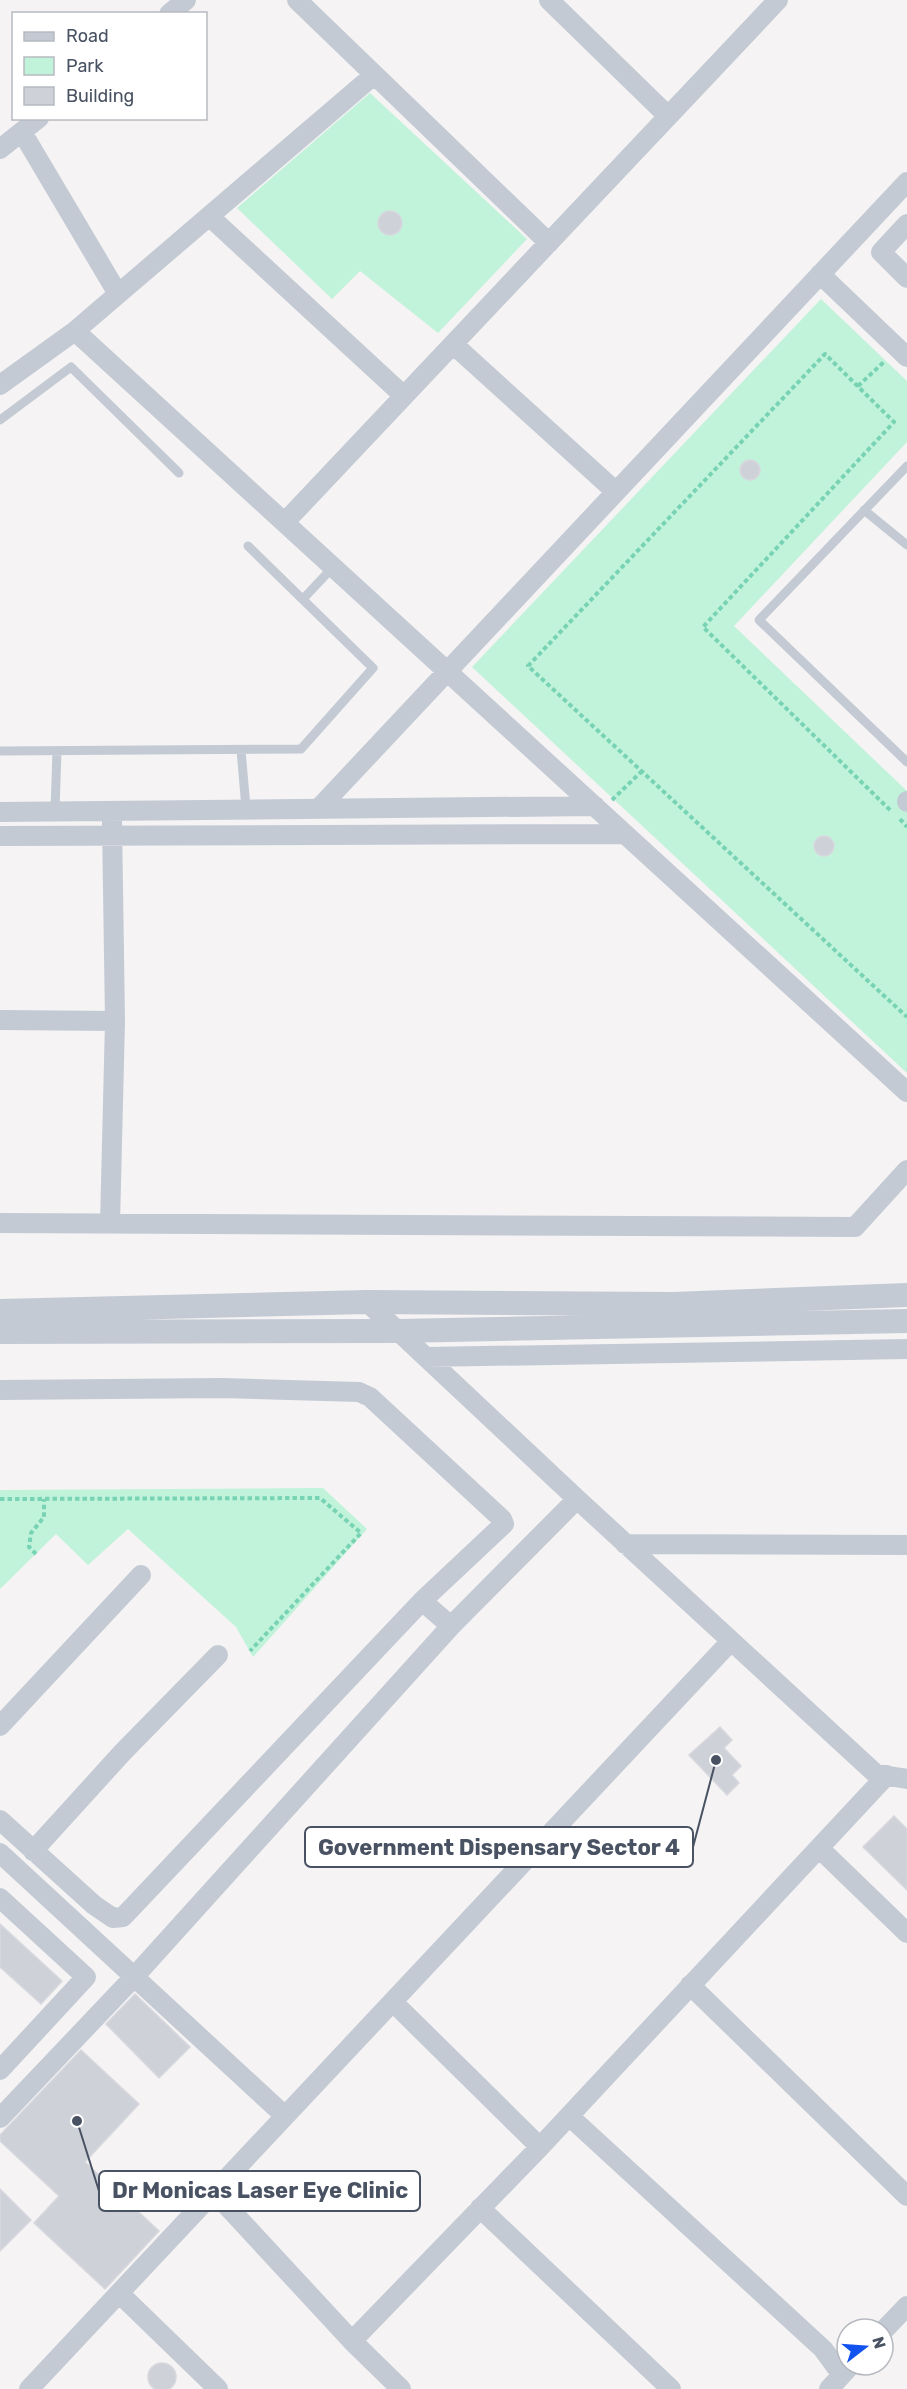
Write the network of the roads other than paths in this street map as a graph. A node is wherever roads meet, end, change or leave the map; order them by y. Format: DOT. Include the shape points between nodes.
graph roads {
  1 [pos="186,0"];
  2 [pos="297,0"];
  3 [pos="549,0"];
  4 [pos="778,0"];
  5 [pos="172,12"];
  6 [pos="374,75"];
  7 [pos="668,116"];
  8 [pos="37,120"];
  9 [pos="22,132"];
  10 [pos="0,149"];
  11 [pos="907,182"];
  12 [pos="209,216"];
  13 [pos="907,224"];
  14 [pos="549,243"];
  15 [pos="820,274"];
  16 [pos="907,278"];
  17 [pos="118,294"];
  18 [pos="75,331"];
  19 [pos="453,344"];
  20 [pos="902,352"];
  21 [pos="0,385"];
  22 [pos="404,396"];
  23 [pos="0,420"];
  24 [pos="907,466"];
  25 [pos="179,473"];
  26 [pos="615,491"];
  27 [pos="864,510"];
  28 [pos="285,522"];
  29 [pos="907,545"];
  30 [pos="248,546"];
  31 [pos="334,566"];
  32 [pos="303,599"];
  33 [pos="448,670"];
  34 [pos="241,750"];
  35 [pos="0,751"];
  36 [pos="57,751"];
  37 [pos="907,762"];
  38 [pos="320,807"];
  39 [pos="246,808"];
  40 [pos="598,809"];
  41 [pos="112,810"];
  42 [pos="55,811"];
  43 [pos="0,812"];
  44 [pos="624,834"];
  45 [pos="112,835"];
  46 [pos="0,836"];
  47 [pos="0,1020"];
  48 [pos="115,1021"];
  49 [pos="907,1092"];
  50 [pos="907,1170"];
  51 [pos="0,1223"];
  52 [pos="110,1224"];
  53 [pos="907,1295"];
  54 [pos="368,1302"];
  55 [pos="0,1311"];
  56 [pos="907,1321"];
  57 [pos="398,1331"];
  58 [pos="0,1332"];
  59 [pos="907,1349"];
  60 [pos="426,1357"];
  61 [pos="0,1390"];
  62 [pos="577,1500"];
  63 [pos="625,1544"];
  64 [pos="907,1545"];
  65 [pos="141,1575"];
  66 [pos="422,1601"];
  67 [pos="451,1626"];
  68 [pos="731,1641"];
  69 [pos="218,1655"];
  70 [pos="0,1725"];
  71 [pos="887,1776"];
  72 [pos="907,1779"];
  73 [pos="0,1820"];
  74 [pos="819,1848"];
  75 [pos="33,1851"];
  76 [pos="0,1853"];
  77 [pos="0,1898"];
  78 [pos="907,1933"];
  79 [pos="134,1977"];
  80 [pos="690,1985"];
  81 [pos="394,2002"];
  82 [pos="0,2070"];
  83 [pos="285,2116"];
  84 [pos="569,2116"];
  85 [pos="0,2118"];
  86 [pos="540,2147"];
  87 [pos="214,2192"];
  88 [pos="907,2196"];
  89 [pos="480,2208"];
  90 [pos="119,2293"];
  91 [pos="907,2306"];
  92 [pos="895,2318"];
  93 [pos="352,2341"];
  94 [pos="835,2367"];
  95 [pos="29,2389"];
  96 [pos="218,2389"];
  97 [pos="400,2389"];
  98 [pos="671,2389"];
  1 -- 5 [label="street"];
  2 -- 6 [label="street"];
  3 -- 7 [label="street"];
  4 -- 7 [label="street"];
  6 -- 12 [label="street"];
  6 -- 14 [label="street"];
  7 -- 14 [label="street"];
  8 -- 9 [label="street"];
  9 -- 10 [label="street"];
  9 -- 17 [label="street"];
  11 -- 15 [label="street"];
  12 -- 17 [label="street"];
  12 -- 22 [label="street"];
  13 -- 16 [label="street" via="882,252"];
  14 -- 19 [label="street"];
  15 -- 20 [label="street"];
  15 -- 26 [label="street"];
  17 -- 18 [label="street"];
  18 -- 21 [label="street"];
  18 -- 28 [label="street"];
  19 -- 22 [label="street"];
  19 -- 26 [label="street"];
  22 -- 28 [label="street"];
  23 -- 25 [label="lane" via="71,366"];
  24 -- 27 [label="lane"];
  26 -- 33 [label="street"];
  27 -- 29 [label="lane"];
  27 -- 37 [label="lane" via="759,620"];
  28 -- 31 [label="street"];
  30 -- 32 [label="lane"];
  31 -- 32 [label="lane"];
  31 -- 33 [label="street"];
  32 -- 34 [label="lane" via="373,668 301,749"];
  33 -- 38 [label="street"];
  33 -- 40 [label="street"];
  34 -- 36 [label="lane"];
  34 -- 39 [label="lane"];
  35 -- 36 [label="lane"];
  36 -- 42 [label="lane"];
  38 -- 39 [label="street"];
  38 -- 40 [label="street"];
  39 -- 41 [label="street"];
  40 -- 44 [label="street"];
  41 -- 42 [label="street"];
  41 -- 45 [label="street"];
  42 -- 43 [label="street"];
  44 -- 45 [label="street"];
  44 -- 49 [label="street"];
  45 -- 46 [label="street"];
  45 -- 48 [label="street"];
  47 -- 48 [label="street"];
  48 -- 52 [label="street"];
  50 -- 52 [label="street" via="855,1227"];
  51 -- 52 [label="street"];
  53 -- 54 [label="street" via="673,1304"];
  54 -- 55 [label="street"];
  54 -- 57 [label="street"];
  56 -- 57 [label="street"];
  57 -- 58 [label="street"];
  57 -- 60 [label="street"];
  59 -- 60 [label="street"];
  60 -- 62 [label="street"];
  61 -- 66 [label="street" via="222,1388 359,1392 370,1397 504,1524"];
  62 -- 63 [label="street"];
  62 -- 67 [label="street"];
  63 -- 64 [label="street"];
  63 -- 68 [label="street"];
  65 -- 70 [label="street"];
  66 -- 67 [label="street"];
  66 -- 75 [label="street" via="123,1917 113,1918 94,1905"];
  67 -- 79 [label="street"];
  68 -- 71 [label="street" via="876,1774"];
  68 -- 81 [label="street"];
  69 -- 75 [label="street"];
  71 -- 72 [label="street"];
  71 -- 74 [label="street"];
  73 -- 75 [label="street"];
  74 -- 78 [label="street"];
  74 -- 80 [label="street"];
  76 -- 79 [label="street"];
  77 -- 82 [label="street" via="86,1977"];
  79 -- 83 [label="street"];
  79 -- 85 [label="street"];
  80 -- 84 [label="street"];
  80 -- 88 [label="street"];
  81 -- 83 [label="street"];
  81 -- 86 [label="street"];
  83 -- 87 [label="street"];
  84 -- 86 [label="street"];
  84 -- 94 [label="street" via="823,2349"];
  86 -- 89 [label="street"];
  87 -- 90 [label="street"];
  87 -- 93 [label="street"];
  89 -- 93 [label="street"];
  89 -- 98 [label="street"];
  90 -- 95 [label="street"];
  90 -- 96 [label="street"];
  91 -- 92 [label="street"];
  93 -- 97 [label="street"];
}
